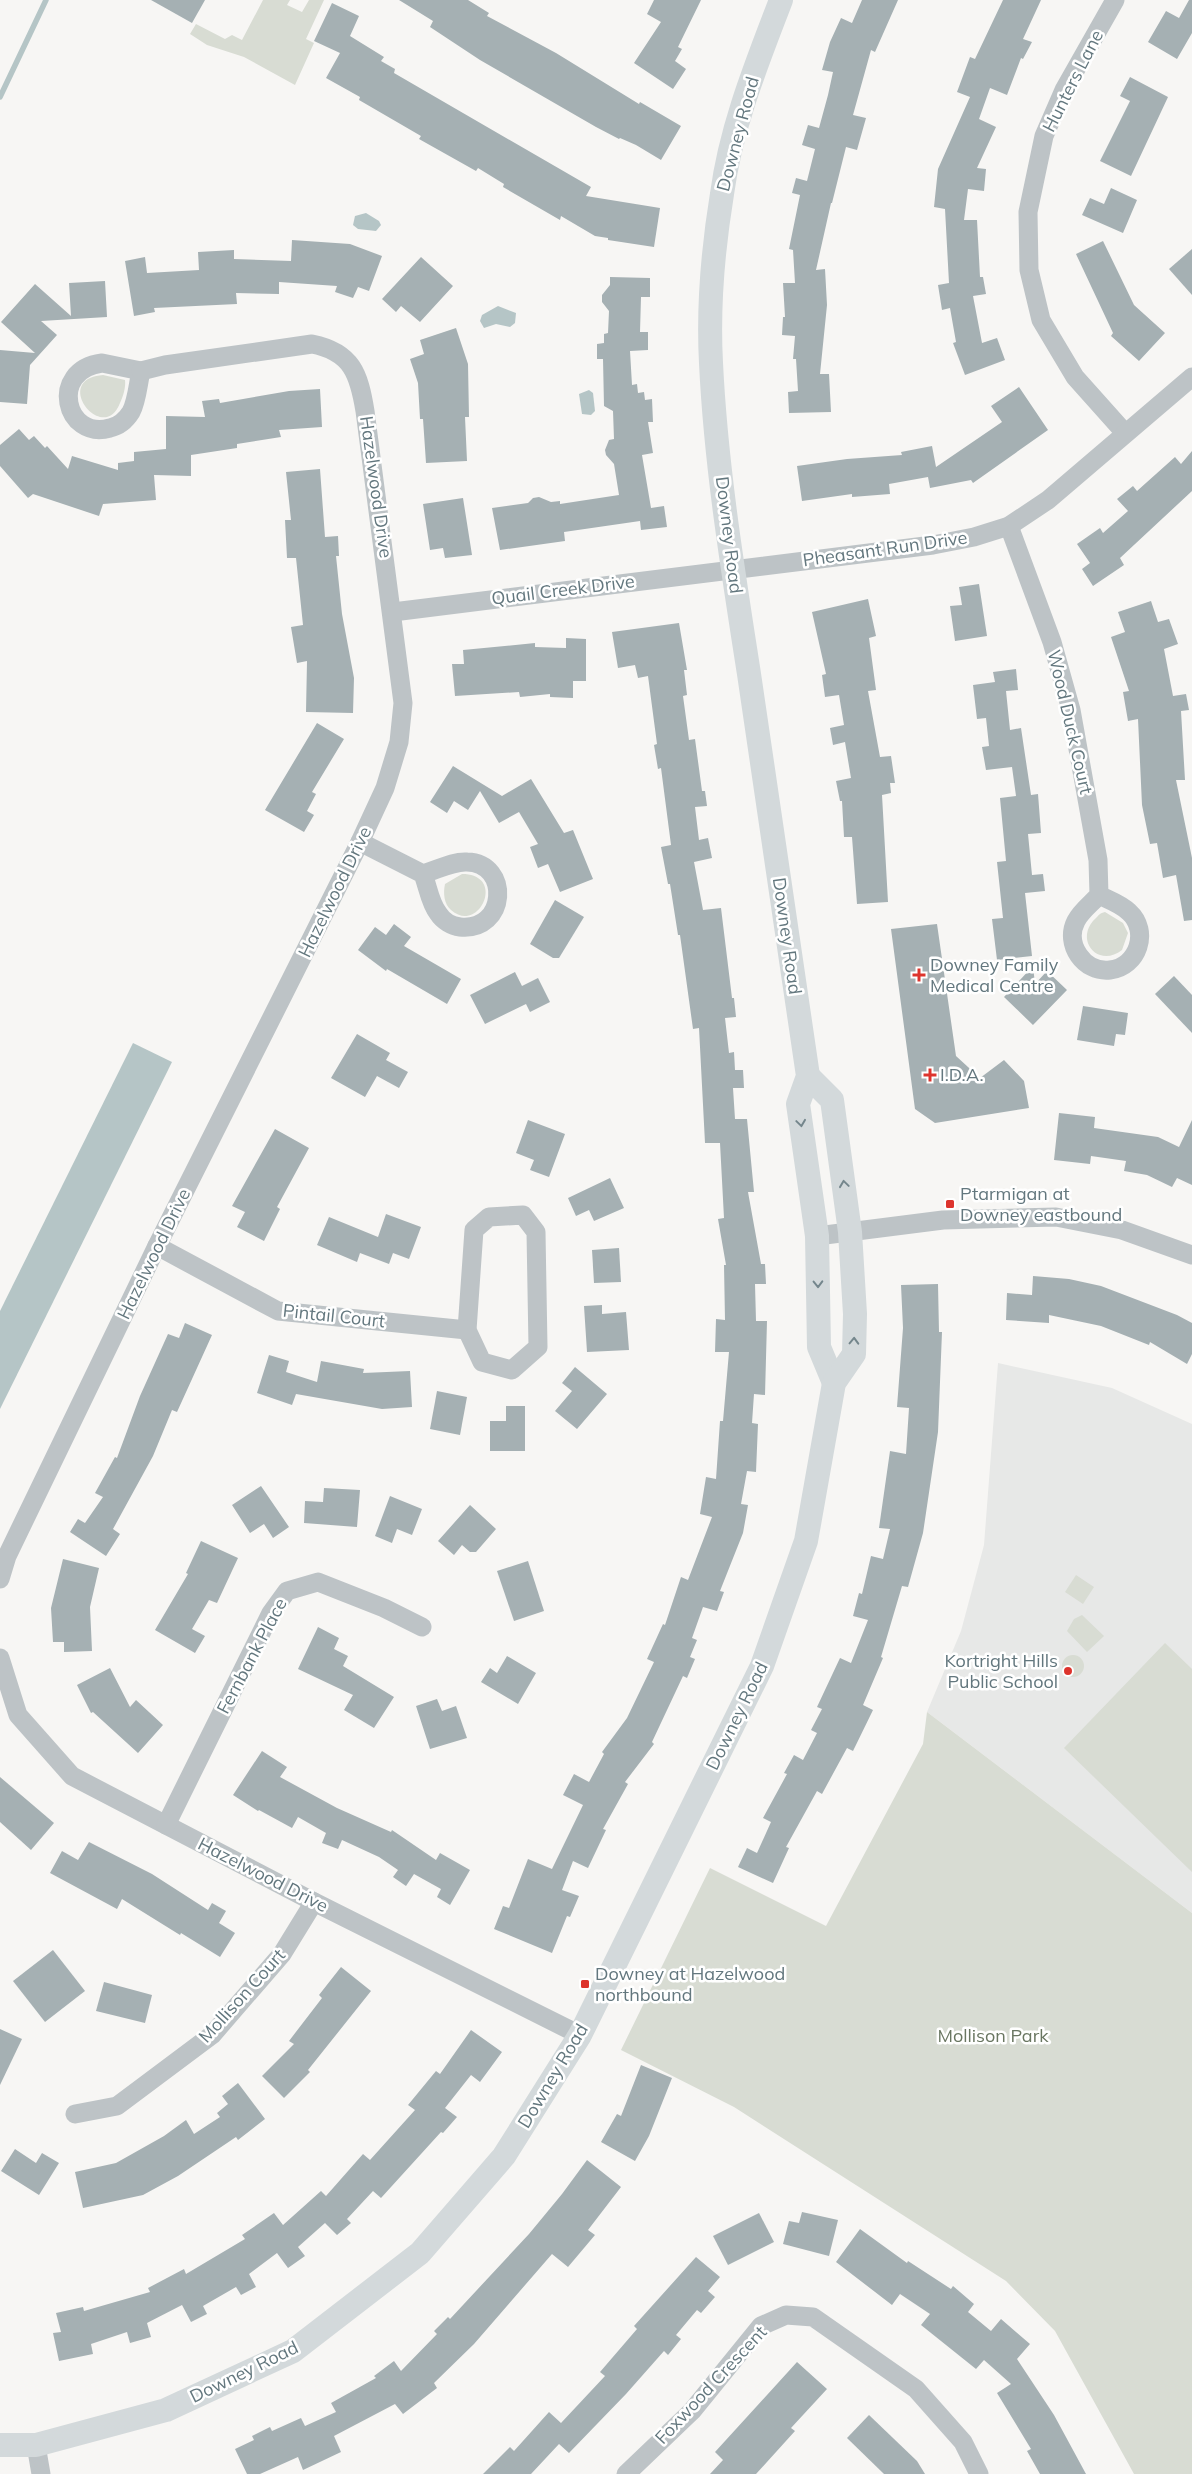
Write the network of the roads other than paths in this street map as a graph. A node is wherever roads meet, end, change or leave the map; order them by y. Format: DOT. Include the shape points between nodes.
graph roads {
  1 [pos="781,0"];
  2 [pos="1115,0"];
  3 [pos="141,371"];
  4 [pos="1192,377"];
  5 [pos="1125,433"];
  6 [pos="1009,526"];
  7 [pos="733,569"];
  8 [pos="393,612"];
  9 [pos="360,842"];
  10 [pos="424,874"];
  11 [pos="1099,895"];
  12 [pos="808,1076"];
  13 [pos="850,1232"];
  14 [pos="817,1236"];
  15 [pos="157,1246"];
  16 [pos="1192,1255"];
  17 [pos="467,1330"];
  18 [pos="834,1384"];
  19 [pos="0,1579"];
  20 [pos="422,1627"];
  21 [pos="0,1658"];
  22 [pos="166,1825"];
  23 [pos="314,1902"];
  24 [pos="580,2035"];
  25 [pos="75,2114"];
  26 [pos="0,2445"];
  27 [pos="36,2445"];
  28 [pos="41,2474"];
  29 [pos="626,2474"];
  30 [pos="979,2474"];
  1 -- 7 [label="main road, Downey Road" via="734,135 722,191 712,289 712,386"];
  2 -- 5 [label="street, Hunters Lane" via="1064,90 1044,136 1028,212 1029,270 1041,320 1075,377"];
  3 -- 8 [label="street, Hazelwood Drive" via="312,344 328,347 343,356 354,369 360,384"];
  4 -- 5 [label="street, Pheasant Run Drive"];
  5 -- 6 [label="street, Pheasant Run Drive" via="1048,500"];
  6 -- 7 [label="street, Pheasant Run Drive" via="933,545"];
  6 -- 11 [label="street, Wood Duck Court" via="1052,642 1071,710 1098,860"];
  7 -- 8 [label="street, Quail Creek Drive"];
  7 -- 12 [label="main road, Downey Road"];
  8 -- 9 [label="street, Hazelwood Drive" via="403,702 399,742 385,788"];
  9 -- 10 [label="street"];
  9 -- 15 [label="street, Hazelwood Drive"];
  13 -- 12 [label="main road, Downey Road, one-way" via="832,1100"];
  12 -- 14 [label="main road, Downey Road, one-way" via="798,1104"];
  13 -- 14 [label="street"];
  13 -- 16 [label="street" via="943,1220 1056,1217 1122,1230"];
  18 -- 13 [label="main road, Downey Road, one-way" via="854,1354"];
  14 -- 18 [label="main road, Downey Road, one-way" via="819,1347"];
  15 -- 17 [label="street, Pintail Court" via="278,1311"];
  15 -- 19 [label="street, Hazelwood Drive" via="7,1556"];
  17 -- 17 [label="street" via="482,1362 512,1370 538,1348 536,1232 522,1215 489,1217 474,1230"];
  18 -- 24 [label="main road, Downey Road" via="806,1541 762,1666"];
  20 -- 22 [label="street, Fernbank Place" via="318,1582 287,1591 271,1614"];
  21 -- 22 [label="street, Hazelwood Drive" via="18,1714 72,1776"];
  22 -- 23 [label="street, Hazelwood Drive"];
  23 -- 24 [label="street, Hazelwood Drive"];
  23 -- 25 [label="street, Mollison Court" via="282,1954 212,2035 117,2106"];
  24 -- 27 [label="main road, Downey Road" via="504,2156 420,2253 293,2351 166,2410"];
  26 -- 27 [label="main road, Downey Road"];
  27 -- 28 [label="street"];
  29 -- 30 [label="street, Foxwood Crescent" via="692,2411 761,2326 786,2315 813,2317 916,2388 963,2442"];
}
